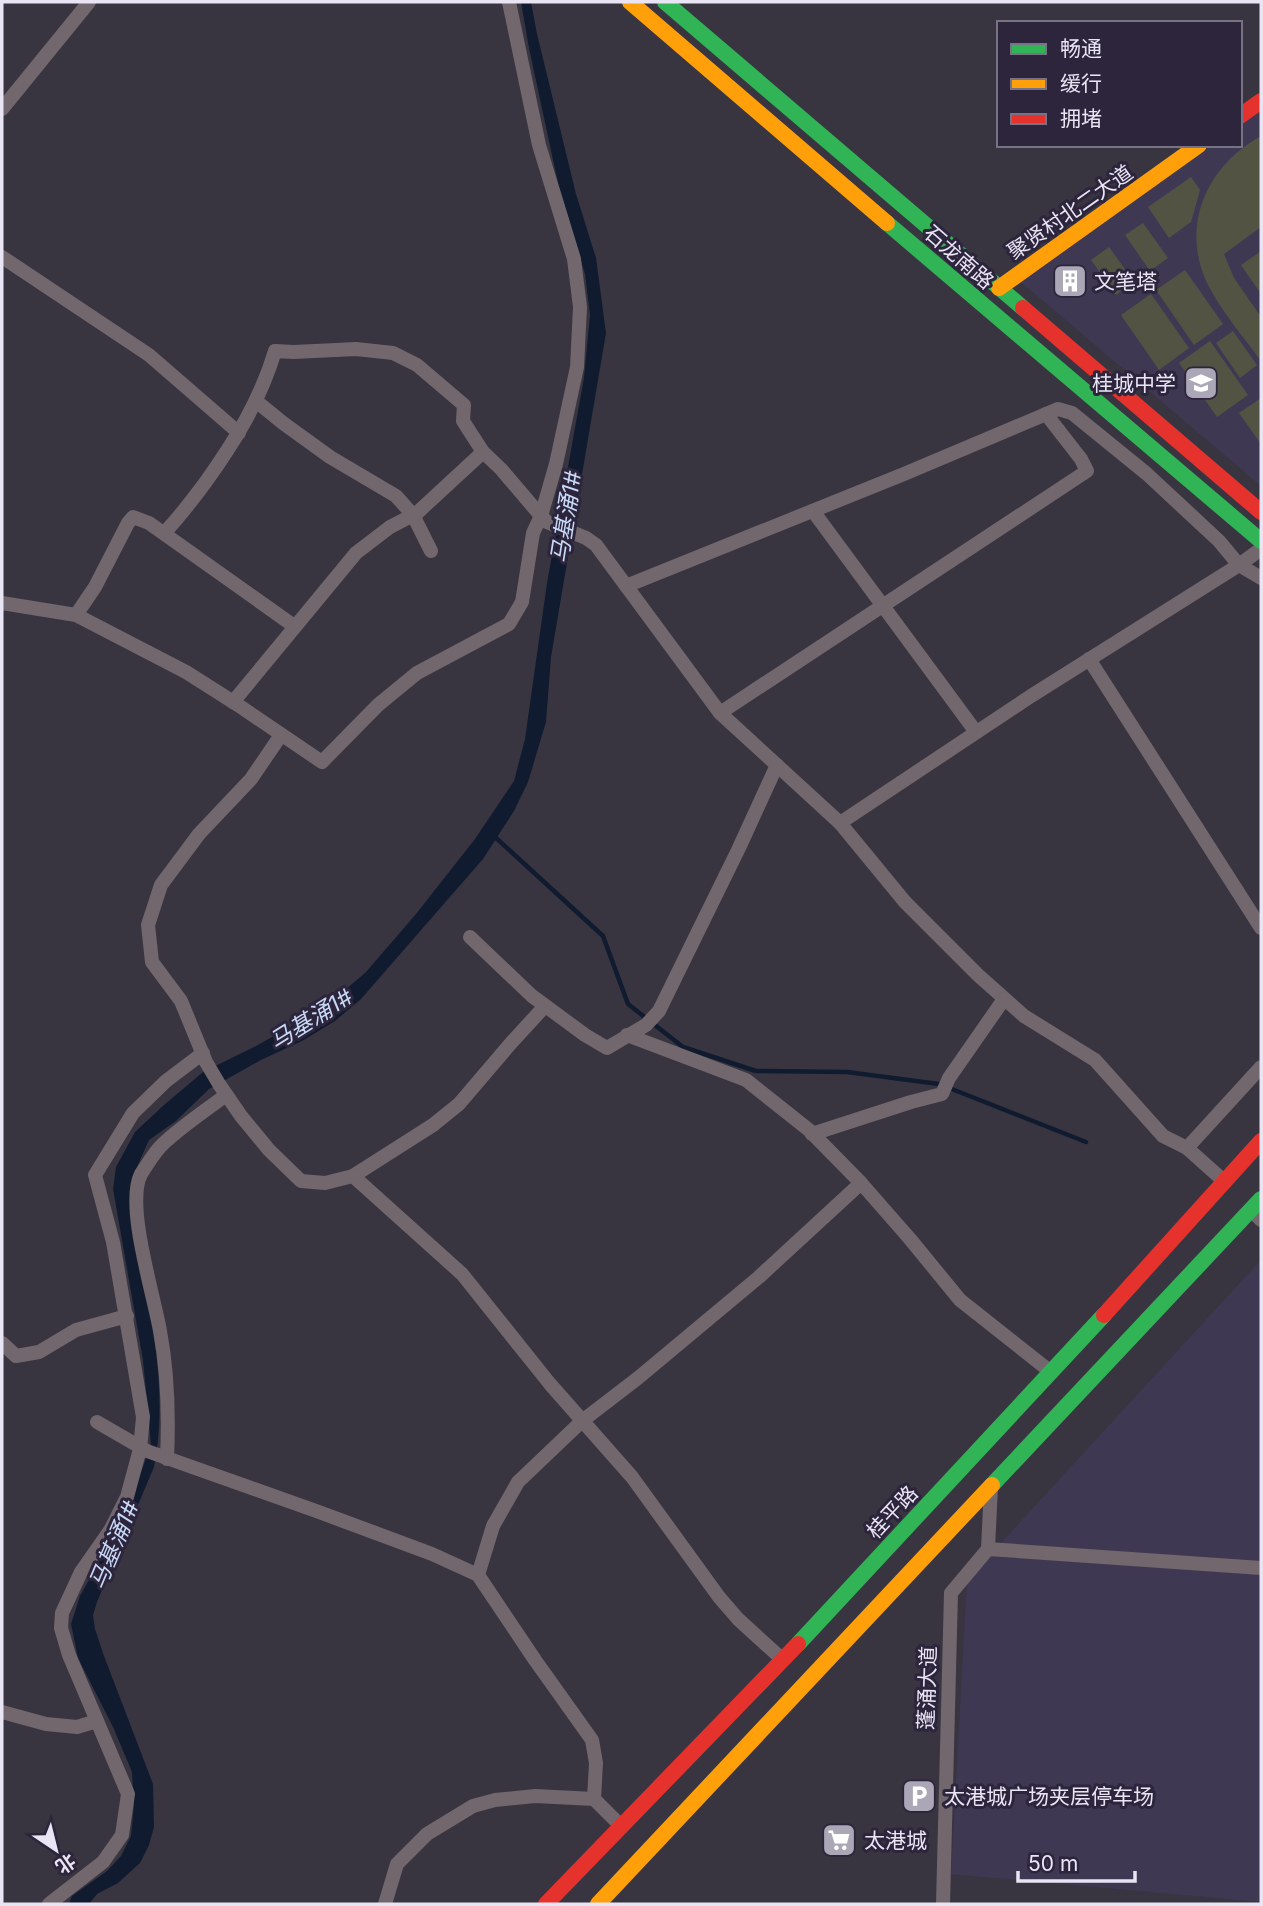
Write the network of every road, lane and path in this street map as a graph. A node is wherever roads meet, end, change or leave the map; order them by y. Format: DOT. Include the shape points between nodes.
graph roads {
  1 [pos="89,2"];
  2 [pos="509,2"];
  3 [pos="630,2"];
  4 [pos="665,2"];
  5 [pos="1261,101"];
  6 [pos="2,109"];
  7 [pos="1242,115"];
  8 [pos="1196,147"];
  9 [pos="2,257"];
  10 [pos="999,288"];
  11 [pos="256,401"];
  12 [pos="1046,414"];
  13 [pos="239,433"];
  14 [pos="1145,443"];
  15 [pos="483,452"];
  16 [pos="1129,460"];
  17 [pos="813,511"];
  18 [pos="1261,512"];
  19 [pos="413,515"];
  20 [pos="544,519"];
  21 [pos="164,533"];
  22 [pos="1261,541"];
  23 [pos="1261,549"];
  24 [pos="431,551"];
  25 [pos="1239,565"];
  26 [pos="1261,578"];
  27 [pos="626,586"];
  28 [pos="2,603"];
  29 [pos="882,606"];
  30 [pos="76,615"];
  31 [pos="294,626"];
  32 [pos="1089,659"];
  33 [pos="233,702"];
  34 [pos="720,713"];
  35 [pos="976,732"];
  36 [pos="281,735"];
  37 [pos="777,765"];
  38 [pos="840,823"];
  39 [pos="1261,928"];
  40 [pos="470,937"];
  41 [pos="1004,999"];
  42 [pos="545,1006"];
  43 [pos="627,1035"];
  44 [pos="204,1058"];
  45 [pos="1261,1067"];
  46 [pos="222,1089"];
  47 [pos="813,1134"];
  48 [pos="1261,1142"];
  49 [pos="1187,1148"];
  50 [pos="352,1176"];
  51 [pos="1224,1182"];
  52 [pos="861,1183"];
  53 [pos="1258,1209"];
  54 [pos="127,1316"];
  55 [pos="2,1343"];
  56 [pos="1051,1372"];
  57 [pos="582,1421"];
  58 [pos="97,1422"];
  59 [pos="143,1450"];
  60 [pos="164,1458"];
  61 [pos="991,1486"];
  62 [pos="988,1549"];
  63 [pos="1261,1568"];
  64 [pos="478,1575"];
  65 [pos="783,1660"];
  66 [pos="2,1712"];
  67 [pos="97,1721"];
  68 [pos="594,1799"];
  69 [pos="622,1827"];
  70 [pos="648,1850"];
  71 [pos="49,1904"];
  72 [pos="385,1904"];
  73 [pos="546,1904"];
  74 [pos="598,1904"];
  75 [pos="613,1904"];
  76 [pos="943,1904"];
  1 -- 6 [label="street"];
  2 -- 20 [label="street" via="539,145 574,259 580,307 577,368"];
  3 -- 14 [label="main road, 石龙南路"];
  4 -- 10 [label="main road, 石龙南路"];
  5 -- 7 [label="main road"];
  8 -- 10 [label="main road, 聚贤村北二大道"];
  9 -- 13 [label="street" via="149,355"];
  10 -- 18 [label="main road, 石龙南路"];
  11 -- 13 [label="street"];
  11 -- 15 [label="street" via="275,351 393,353 416,365 464,405 463,421"];
  11 -- 19 [label="street" via="330,457 396,496"];
  12 -- 16 [label="street" via="1058,409 1072,413"];
  12 -- 17 [label="street"];
  12 -- 29 [label="street" via="1087,471"];
  13 -- 21 [label="street"];
  14 -- 16 [label="street"];
  14 -- 22 [label="main road, 石龙南路"];
  15 -- 19 [label="street"];
  15 -- 20 [label="street"];
  16 -- 25 [label="street" via="1219,541"];
  17 -- 27 [label="street"];
  17 -- 29 [label="street"];
  19 -- 24 [label="street"];
  19 -- 31 [label="street" via="356,553"];
  20 -- 27 [label="street" via="596,545"];
  20 -- 36 [label="street" via="533,533 522,602 509,624 416,673 322,762"];
  21 -- 30 [label="street" via="133,517"];
  21 -- 31 [label="street"];
  23 -- 25 [label="street"];
  25 -- 26 [label="street"];
  25 -- 32 [label="street"];
  27 -- 34 [label="street"];
  28 -- 30 [label="street"];
  29 -- 34 [label="street"];
  29 -- 35 [label="street"];
  30 -- 33 [label="street"];
  31 -- 33 [label="street"];
  32 -- 35 [label="street"];
  32 -- 39 [label="street"];
  33 -- 36 [label="street"];
  34 -- 37 [label="street"];
  35 -- 38 [label="street"];
  36 -- 44 [label="street" via="251,779 199,834 161,885 148,925 152,962 181,1001"];
  37 -- 38 [label="street"];
  37 -- 43 [label="street" via="659,1011"];
  38 -- 41 [label="street" via="905,902"];
  40 -- 42 [label="street"];
  41 -- 47 [label="street" via="942,1094"];
  41 -- 49 [label="street" via="1095,1060 1163,1136"];
  42 -- 43 [label="street" via="607,1048"];
  42 -- 50 [label="street" via="459,1104"];
  43 -- 47 [label="street" via="746,1080"];
  44 -- 46 [label="street"];
  44 -- 54 [label="street" via="166,1081 134,1113 95,1175"];
  45 -- 49 [label="street"];
  46 -- 50 [label="street" via="269,1150 301,1181 325,1183"];
  46 -- 60 [label="street" via="161,1145 140,1177 135,1196 167,1380 169,1429"];
  47 -- 52 [label="street"];
  48 -- 51 [label="main road, 桂平路"];
  49 -- 51 [label="street"];
  50 -- 57 [label="street" via="462,1274"];
  51 -- 56 [label="main road, 桂平路"];
  52 -- 56 [label="street" via="960,1300"];
  52 -- 57 [label="street" via="759,1277"];
  53 -- 61 [label="main road"];
  54 -- 55 [label="street" via="76,1330 39,1352 16,1356"];
  54 -- 59 [label="street" via="143,1417"];
  56 -- 65 [label="main road, 桂平路"];
  57 -- 64 [label="street" via="518,1482 494,1526"];
  57 -- 65 [label="street" via="632,1477 732,1612"];
  58 -- 59 [label="street"];
  59 -- 60 [label="street"];
  59 -- 67 [label="street" via="127,1497 62,1613 69,1655"];
  60 -- 64 [label="street" via="319,1512"];
  61 -- 62 [label="street"];
  61 -- 70 [label="main road"];
  62 -- 63 [label="street"];
  62 -- 76 [label="street, 蓬涌大道" via="951,1593"];
  64 -- 68 [label="street" via="592,1740"];
  65 -- 69 [label="main road, 桂平路"];
  66 -- 67 [label="street" via="77,1727"];
  67 -- 71 [label="street" via="128,1794 122,1835 103,1862"];
  68 -- 69 [label="street"];
  68 -- 72 [label="street" via="535,1796 473,1806 427,1833 397,1864"];
  69 -- 73 [label="main road, 桂平路"];
  70 -- 74 [label="main road"];
  70 -- 75 [label="main road"];
}
